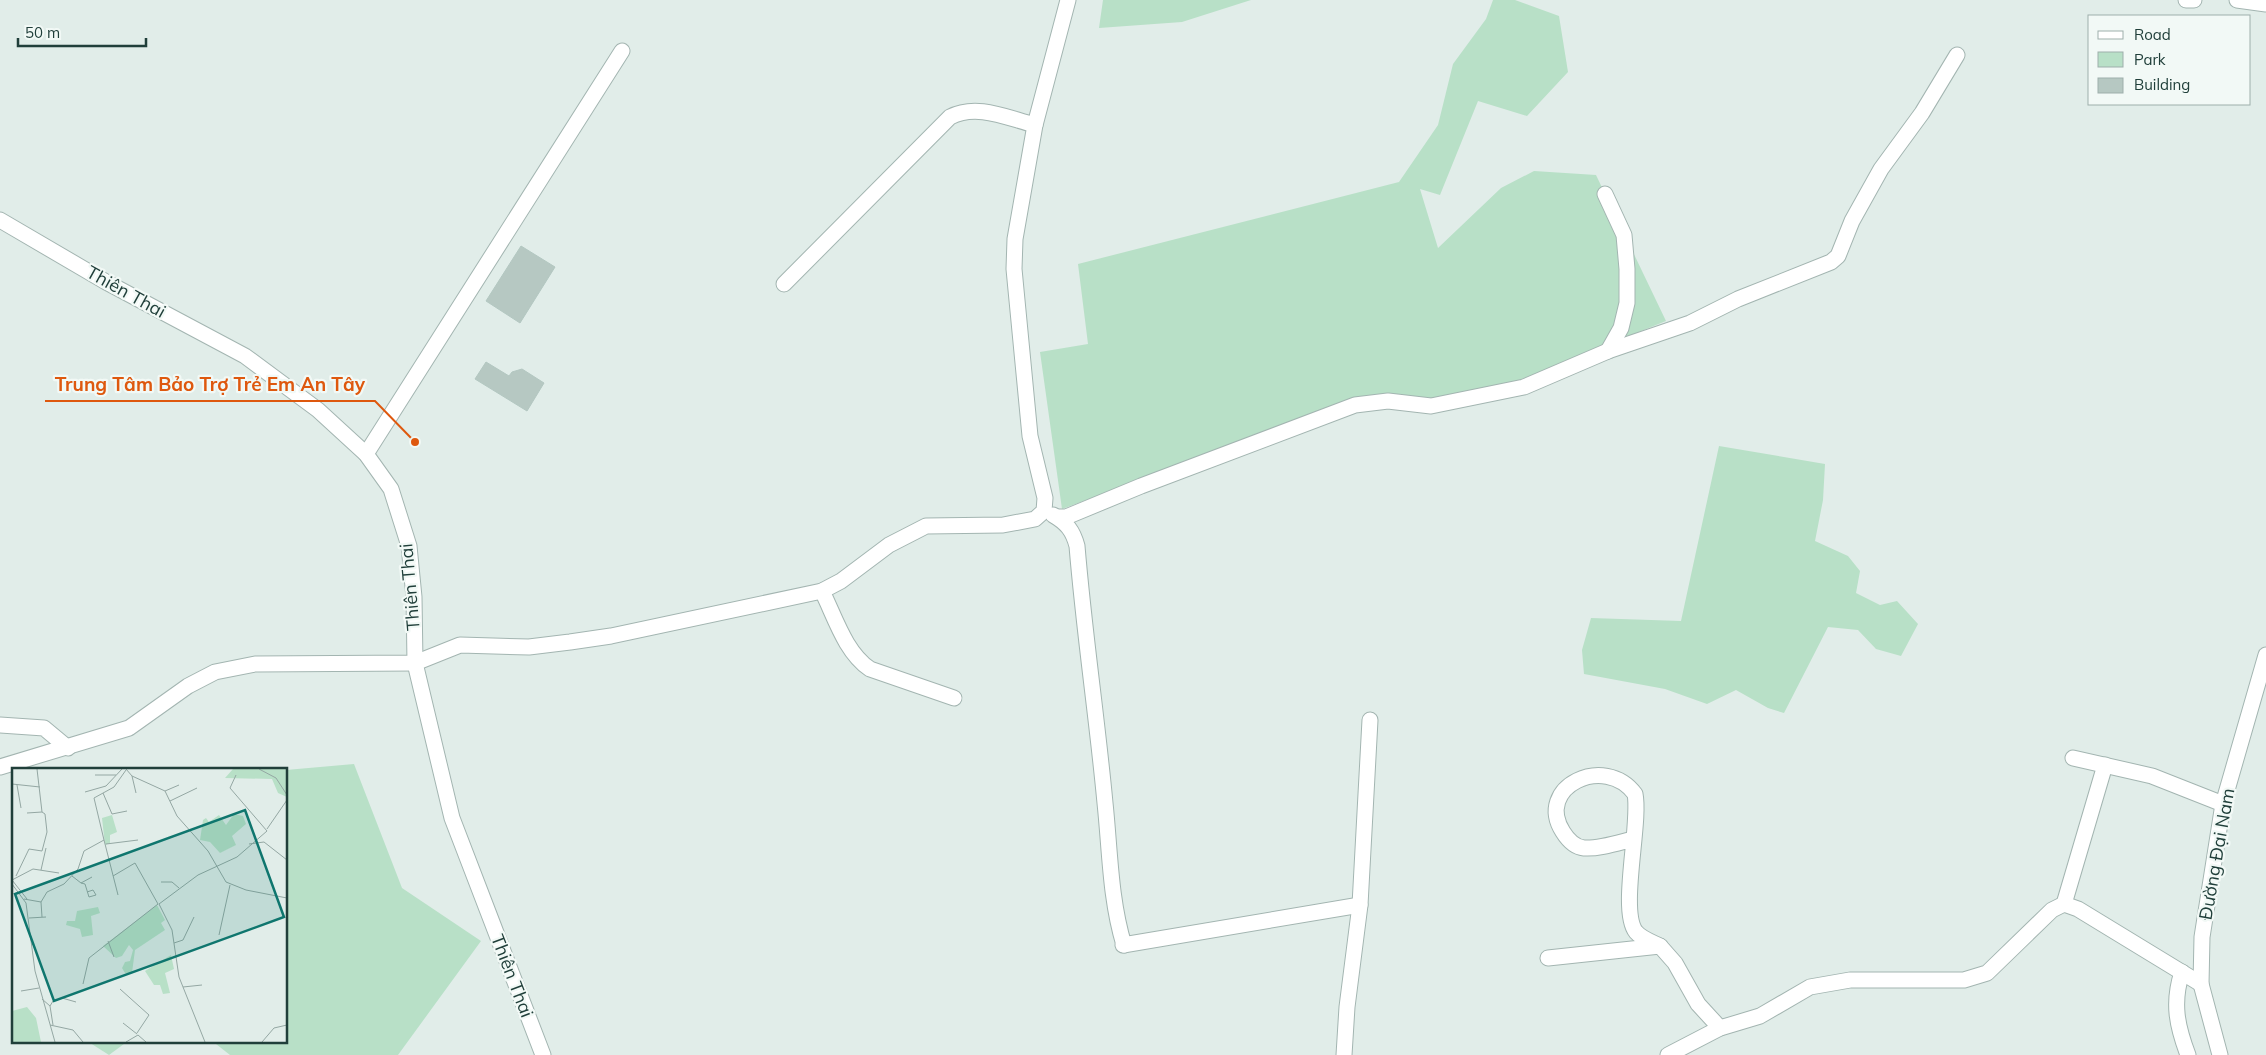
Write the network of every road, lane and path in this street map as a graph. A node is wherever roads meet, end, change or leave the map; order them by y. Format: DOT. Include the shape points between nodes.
graph roads {
  1 [pos="1068,0"];
  2 [pos="2186,0"];
  3 [pos="2194,0"];
  4 [pos="2237,0"];
  5 [pos="2266,4"];
  6 [pos="622,52"];
  7 [pos="1957,55"];
  8 [pos="1035,125"];
  9 [pos="1605,194"];
  10 [pos="0,220"];
  11 [pos="784,284"];
  12 [pos="1608,351"];
  13 [pos="366,454"];
  14 [pos="1050,514"];
  15 [pos="822,591"];
  16 [pos="2266,655"];
  17 [pos="415,663"];
  18 [pos="954,698"];
  19 [pos="1370,720"];
  20 [pos="0,725"];
  21 [pos="68,748"];
  22 [pos="2073,758"];
  23 [pos="2105,765"];
  24 [pos="0,767"];
  25 [pos="2223,804"];
  26 [pos="1632,839"];
  27 [pos="2064,904"];
  28 [pos="1360,906"];
  29 [pos="1660,946"];
  30 [pos="1548,958"];
  31 [pos="2182,972"];
  32 [pos="2201,984"];
  33 [pos="1720,1028"];
  34 [pos="543,1055"];
  35 [pos="1344,1055"];
  36 [pos="1668,1055"];
  37 [pos="2188,1055"];
  38 [pos="2220,1055"];
  1 -- 8 [label="street"];
  2 -- 3 [label="street"];
  4 -- 5 [label="street"];
  6 -- 13 [label="street"];
  7 -- 12 [label="street" via="1922,113 1881,169 1852,221 1838,256 1831,262 1690,322"];
  8 -- 11 [label="street" via="980,110 962,111 950,117"];
  8 -- 14 [label="street" via="1015,239 1014,269 1030,436"];
  9 -- 12 [label="street" via="1624,236 1627,270 1627,303 1621,328"];
  10 -- 13 [label="street, Thiên Thai" via="106,282 245,356 318,410"];
  12 -- 14 [label="street" via="1524,387 1431,406 1388,401 1355,405 1066,517"];
  13 -- 17 [label="street, Thiên Thai" via="391,489 409,546"];
  14 -- 15 [label="street" via="1012,524 920,528"];
  14 -- 28 [label="street" via="1074,532 1077,546 1110,870 1117,922 1124,945"];
  15 -- 17 [label="street" via="611,636 529,647 460,645"];
  15 -- 18 [label="street" via="860,662 870,669"];
  16 -- 25 [label="street, Đường Đại Nam"];
  17 -- 21 [label="street" via="255,664 215,672 188,686 129,728"];
  17 -- 34 [label="street, Thiên Thai" via="452,818"];
  19 -- 28 [label="street"];
  20 -- 21 [label="street" via="44,728"];
  21 -- 24 [label="street"];
  22 -- 23 [label="street"];
  23 -- 25 [label="street" via="2152,776"];
  23 -- 27 [label="street"];
  25 -- 32 [label="street, Đường Đại Nam" via="2202,937"];
  26 -- 26 [label="street" via="1584,848 1576,845 1558,820 1558,803 1565,789 1580,778 1604,775 1630,787 1637,804"];
  26 -- 29 [label="street" via="1631,918 1637,933"];
  27 -- 31 [label="street" via="2078,909"];
  27 -- 33 [label="street" via="2052,910 1987,973 1964,980 1850,980 1810,987 1760,1016"];
  28 -- 35 [label="street" via="1346,1007"];
  29 -- 30 [label="street"];
  29 -- 33 [label="street" via="1698,1004"];
  31 -- 32 [label="street"];
  31 -- 37 [label="street" via="2176,990 2178,1028"];
  32 -- 38 [label="street, Đường Đại Nam"];
  33 -- 36 [label="street"];
}
